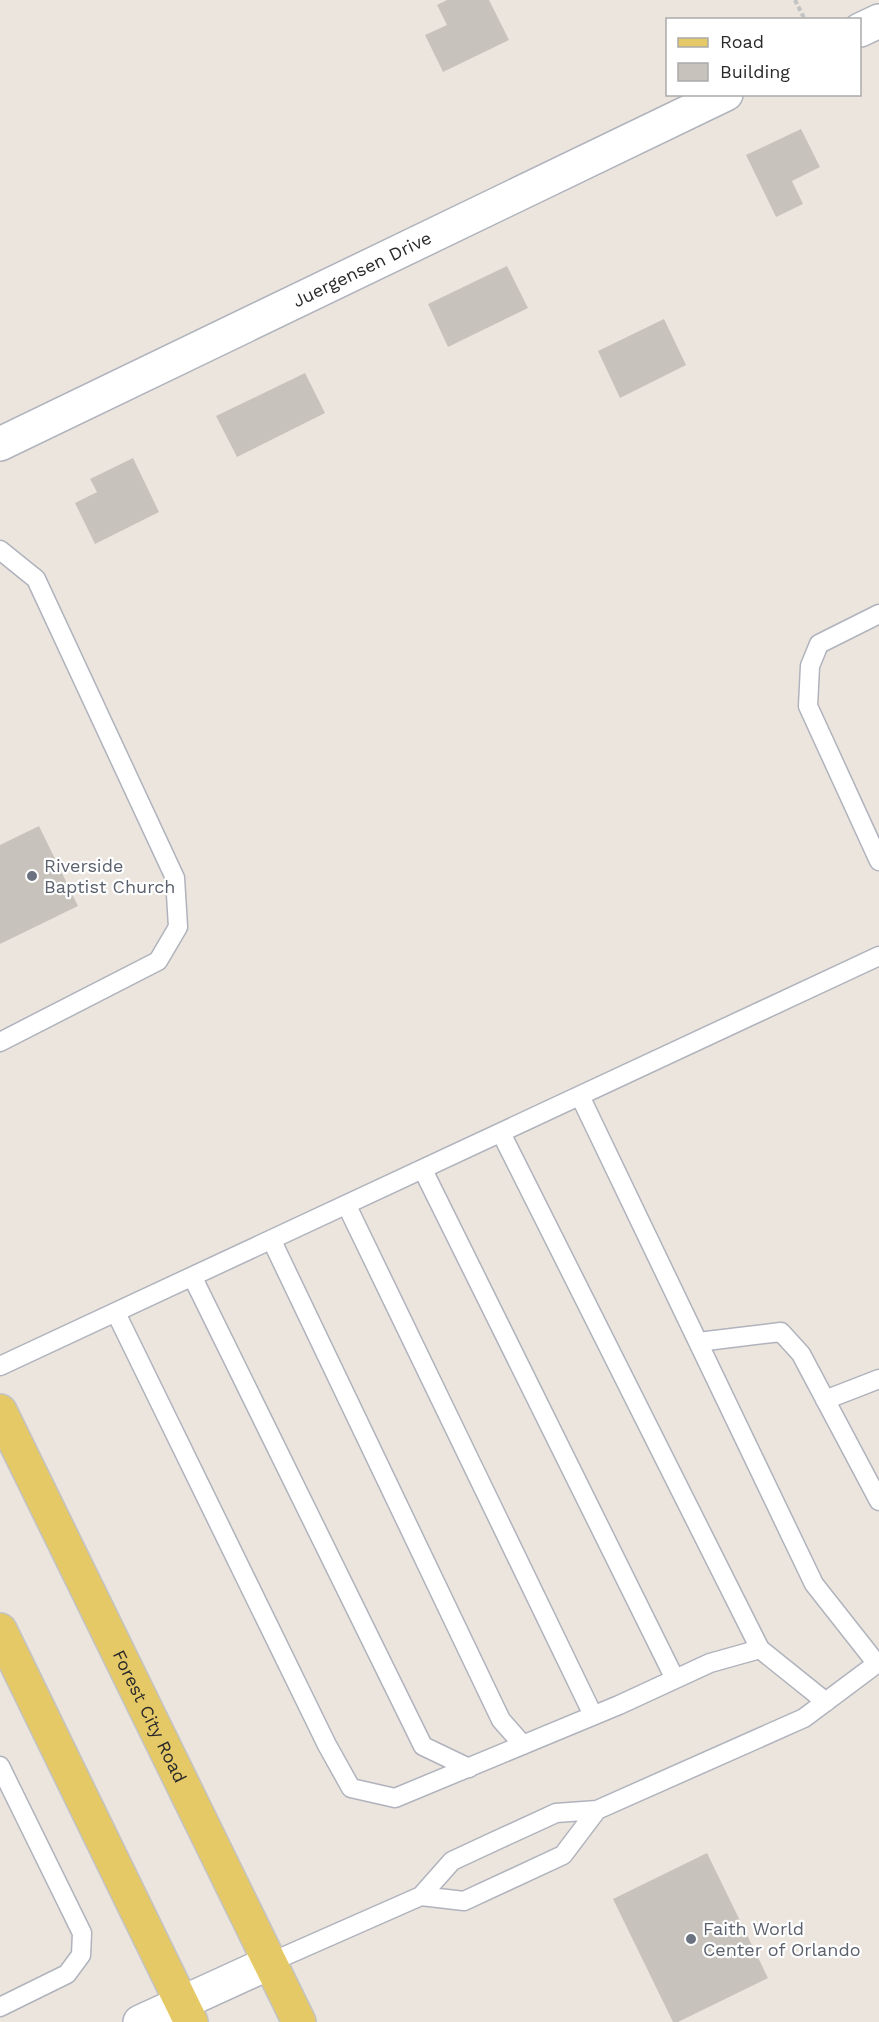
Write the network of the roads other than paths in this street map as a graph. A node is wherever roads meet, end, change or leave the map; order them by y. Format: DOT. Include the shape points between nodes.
graph roads {
  1 [pos="879,21"];
  2 [pos="861,30"];
  3 [pos="722,96"];
  4 [pos="0,444"];
  5 [pos="0,550"];
  6 [pos="879,614"];
  7 [pos="879,861"];
  8 [pos="879,956"];
  9 [pos="0,1042"];
  10 [pos="580,1096"];
  11 [pos="501,1133"];
  12 [pos="423,1170"];
  13 [pos="346,1206"];
  14 [pos="272,1241"];
  15 [pos="193,1278"];
  16 [pos="116,1313"];
  17 [pos="698,1342"];
  18 [pos="0,1366"];
  19 [pos="879,1379"];
  20 [pos="825,1400"];
  21 [pos="0,1411"];
  22 [pos="879,1501"];
  23 [pos="0,1630"];
  24 [pos="760,1649"];
  25 [pos="878,1663"];
  26 [pos="675,1679"];
  27 [pos="826,1702"];
  28 [pos="593,1715"];
  29 [pos="523,1744"];
  30 [pos="0,1766"];
  31 [pos="469,1768"];
  32 [pos="597,1810"];
  33 [pos="421,1896"];
  34 [pos="269,1963"];
  35 [pos="0,2007"];
  36 [pos="186,2012"];
  37 [pos="140,2022"];
  38 [pos="299,2022"];
  1 -- 2 [label="street"];
  3 -- 4 [label="street, Juergensen Drive"];
  5 -- 9 [label="lane" via="36,579 175,878 178,927 158,961"];
  6 -- 7 [label="lane" via="819,644 810,666 808,706"];
  8 -- 10 [label="lane"];
  10 -- 11 [label="lane"];
  10 -- 17 [label="lane"];
  11 -- 12 [label="lane"];
  11 -- 24 [label="lane"];
  12 -- 13 [label="lane"];
  12 -- 26 [label="lane"];
  13 -- 14 [label="lane"];
  13 -- 28 [label="lane"];
  14 -- 15 [label="lane"];
  14 -- 29 [label="lane" via="501,1720"];
  15 -- 16 [label="lane"];
  15 -- 31 [label="lane" via="423,1746"];
  16 -- 18 [label="lane"];
  16 -- 31 [label="lane" via="351,1788 395,1798"];
  17 -- 20 [label="lane" via="781,1332 801,1354"];
  17 -- 25 [label="lane" via="814,1584"];
  19 -- 20 [label="lane"];
  20 -- 22 [label="lane"];
  21 -- 34 [label="main road, Forest City Road"];
  23 -- 36 [label="main road"];
  24 -- 26 [label="lane" via="710,1663"];
  24 -- 27 [label="lane"];
  25 -- 27 [label="lane"];
  26 -- 28 [label="lane"];
  27 -- 32 [label="lane" via="804,1718"];
  28 -- 29 [label="lane"];
  29 -- 31 [label="lane"];
  30 -- 35 [label="lane" via="82,1933 81,1955 67,1974"];
  32 -- 33 [label="lane" via="556,1813 452,1861"];
  32 -- 33 [label="lane" via="562,1855 464,1901"];
  33 -- 34 [label="lane"];
  34 -- 36 [label="street"];
  34 -- 38 [label="main road, Forest City Road"];
  36 -- 37 [label="street"];
}
